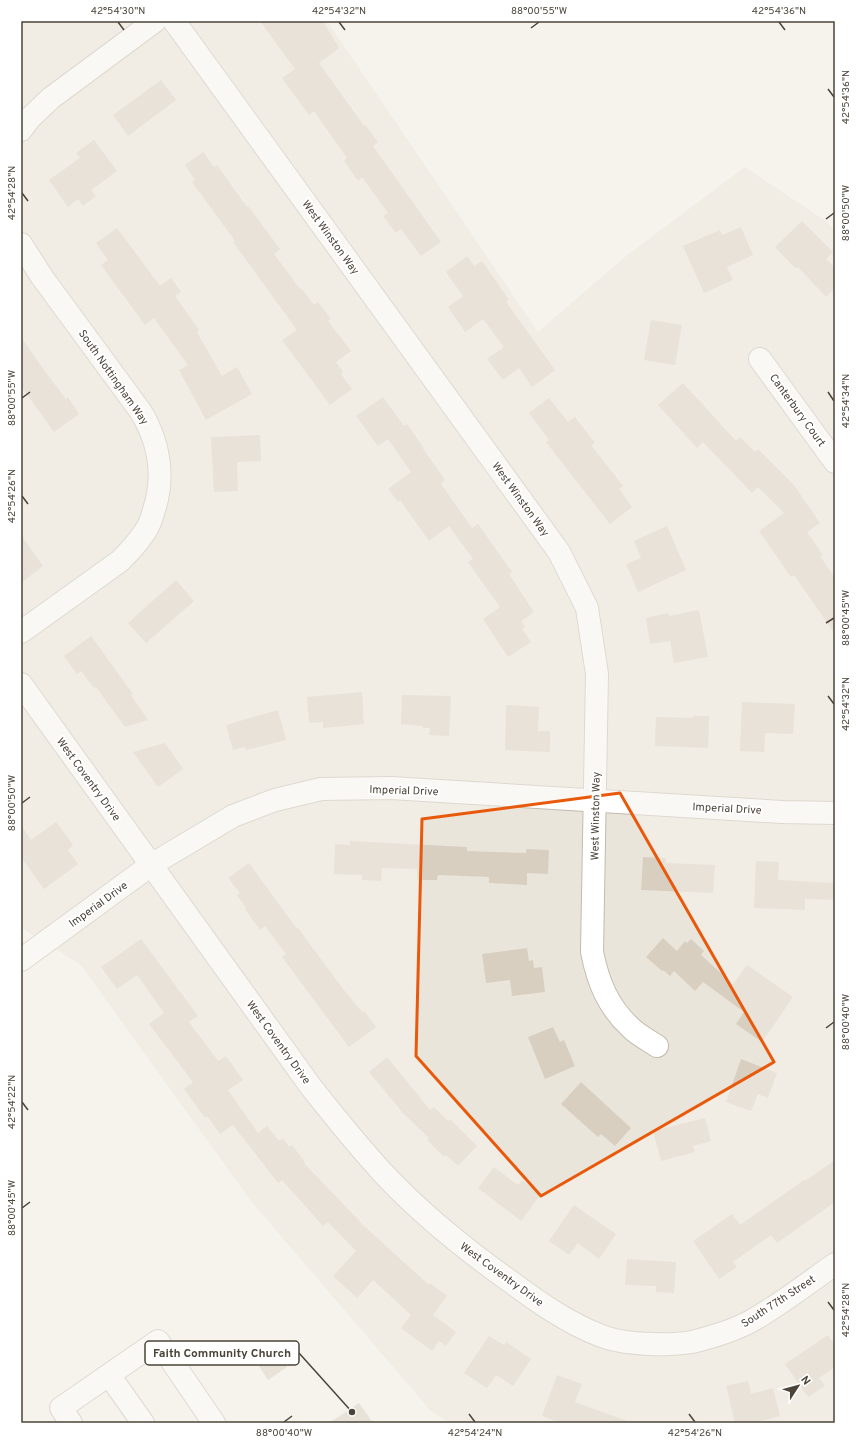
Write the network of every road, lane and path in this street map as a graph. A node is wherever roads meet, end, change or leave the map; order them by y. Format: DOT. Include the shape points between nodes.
graph roads {
  1 [pos="155,21"];
  2 [pos="174,21"];
  3 [pos="21,130"];
  4 [pos="21,244"];
  5 [pos="760,359"];
  6 [pos="835,462"];
  7 [pos="21,632"];
  8 [pos="21,684"];
  9 [pos="595,800"];
  10 [pos="835,813"];
  11 [pos="151,865"];
  12 [pos="21,960"];
  13 [pos="657,1046"];
  14 [pos="835,1264"];
  15 [pos="601,1336"];
  16 [pos="109,1375"];
  17 [pos="71,1423"];
  18 [pos="143,1423"];
  19 [pos="214,1423"];
  1 -- 3 [label="street" via="51,98"];
  2 -- 9 [label="street, West Winston Way" via="559,552 587,608 597,674"];
  4 -- 7 [label="street, South Nottingham Way" via="148,423 157,449 160,483 157,500 145,531 134,548 120,561"];
  5 -- 6 [label="street, Canterbury Court"];
  8 -- 11 [label="street, West Coventry Drive"];
  9 -- 10 [label="street, Imperial Drive"];
  9 -- 11 [label="street, Imperial Drive" via="391,788 321,790 275,800 233,816"];
  9 -- 13 [label="street, West Winston Way" via="592,952 596,973 614,1009 632,1029"];
  11 -- 12 [label="street, Imperial Drive"];
  11 -- 15 [label="street, West Coventry Drive" via="311,1087 384,1174 431,1219 479,1259 537,1300"];
  14 -- 15 [label="street, South 77th Street" via="752,1321 715,1336 690,1342 645,1344"];
  16 -- 17 [label="street" via="61,1408"];
  16 -- 18 [label="street"];
  16 -- 19 [label="street" via="158,1341"];
}
